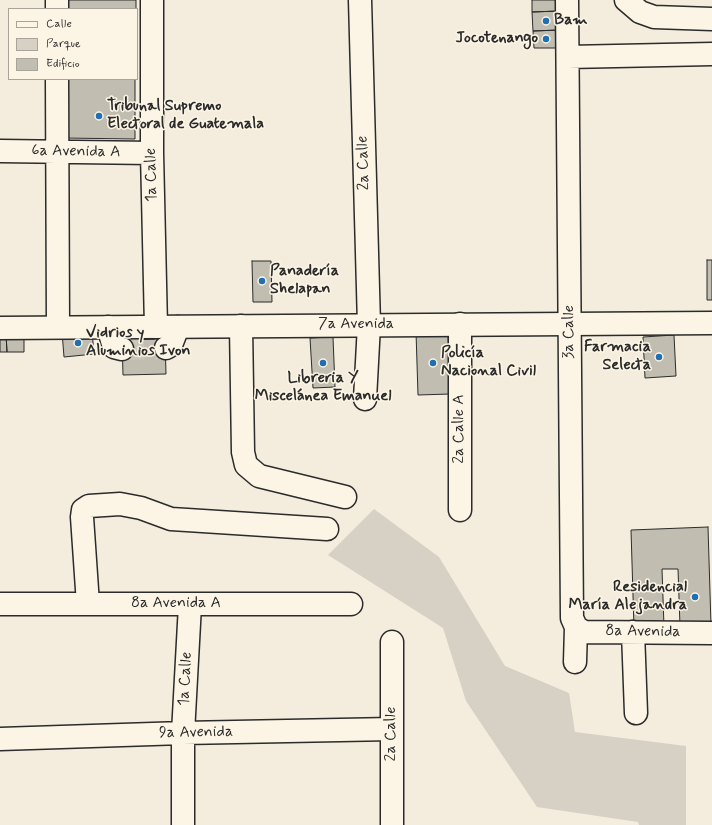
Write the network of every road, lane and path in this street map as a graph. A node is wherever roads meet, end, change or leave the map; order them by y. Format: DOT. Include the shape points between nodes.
graph roads {
  1 [pos="152,0"];
  2 [pos="360,0"];
  3 [pos="567,0"];
  4 [pos="626,0"];
  5 [pos="712,19"];
  6 [pos="712,54"];
  7 [pos="568,57"];
  8 [pos="57,80"];
  9 [pos="0,151"];
  10 [pos="57,152"];
  11 [pos="152,153"];
  12 [pos="712,323"];
  13 [pos="460,324"];
  14 [pos="570,324"];
  15 [pos="369,325"];
  16 [pos="178,326"];
  17 [pos="240,326"];
  18 [pos="58,327"];
  19 [pos="108,327"];
  20 [pos="156,327"];
  21 [pos="0,328"];
  22 [pos="166,348"];
  23 [pos="122,349"];
  24 [pos="365,399"];
  25 [pos="345,497"];
  26 [pos="460,510"];
  27 [pos="327,529"];
  28 [pos="0,604"];
  29 [pos="88,604"];
  30 [pos="351,604"];
  31 [pos="190,605"];
  32 [pos="576,627"];
  33 [pos="634,632"];
  34 [pos="712,633"];
  35 [pos="392,642"];
  36 [pos="575,662"];
  37 [pos="636,713"];
  38 [pos="392,729"];
  39 [pos="183,733"];
  40 [pos="0,739"];
  41 [pos="183,825"];
  42 [pos="392,825"];
  1 -- 11 [label="street, 1a Calle"];
  2 -- 15 [label="street, 2a Calle"];
  3 -- 7 [label="street, 3a Calle"];
  4 -- 5 [label="street" via="640,12 654,17"];
  6 -- 7 [label="street"];
  7 -- 14 [label="street, 3a Calle"];
  8 -- 10 [label="street"];
  9 -- 10 [label="street, 6a Avenida A"];
  10 -- 11 [label="street, 6a Avenida A"];
  10 -- 18 [label="street"];
  11 -- 20 [label="street, 1a Calle"];
  12 -- 14 [label="street, 7a Avenida"];
  13 -- 14 [label="street, 7a Avenida"];
  13 -- 15 [label="street, 7a Avenida"];
  13 -- 26 [label="street, 2a Calle A"];
  14 -- 32 [label="street, 3a Calle" via="572,618"];
  15 -- 17 [label="street, 7a Avenida"];
  15 -- 24 [label="street, 2a Calle"];
  16 -- 17 [label="street, 7a Avenida"];
  16 -- 20 [label="street, 7a Avenida"];
  16 -- 22 [label="street" via="172,345"];
  17 -- 25 [label="street" via="243,452 246,466 259,476"];
  18 -- 19 [label="street, 7a Avenida"];
  18 -- 21 [label="street, 7a Avenida"];
  19 -- 20 [label="street, 7a Avenida"];
  19 -- 23 [label="street" via="114,347"];
  27 -- 29 [label="street" via="171,519 141,508 120,504 89,506 83,510 82,517"];
  28 -- 29 [label="street, 8a Avenida A"];
  29 -- 31 [label="street, 8a Avenida A"];
  30 -- 31 [label="street, 8a Avenida A"];
  31 -- 39 [label="street, 1a Calle"];
  32 -- 33 [label="street, 8a Avenida" via="584,632"];
  32 -- 36 [label="street, 3a Calle"];
  33 -- 34 [label="street, 8a Avenida"];
  33 -- 37 [label="street"];
  35 -- 38 [label="street, 2a Calle"];
  38 -- 39 [label="street, 9a Avenida"];
  38 -- 42 [label="street, 2a Calle"];
  39 -- 40 [label="street, 9a Avenida"];
  39 -- 41 [label="street, 1a Calle"];
}
